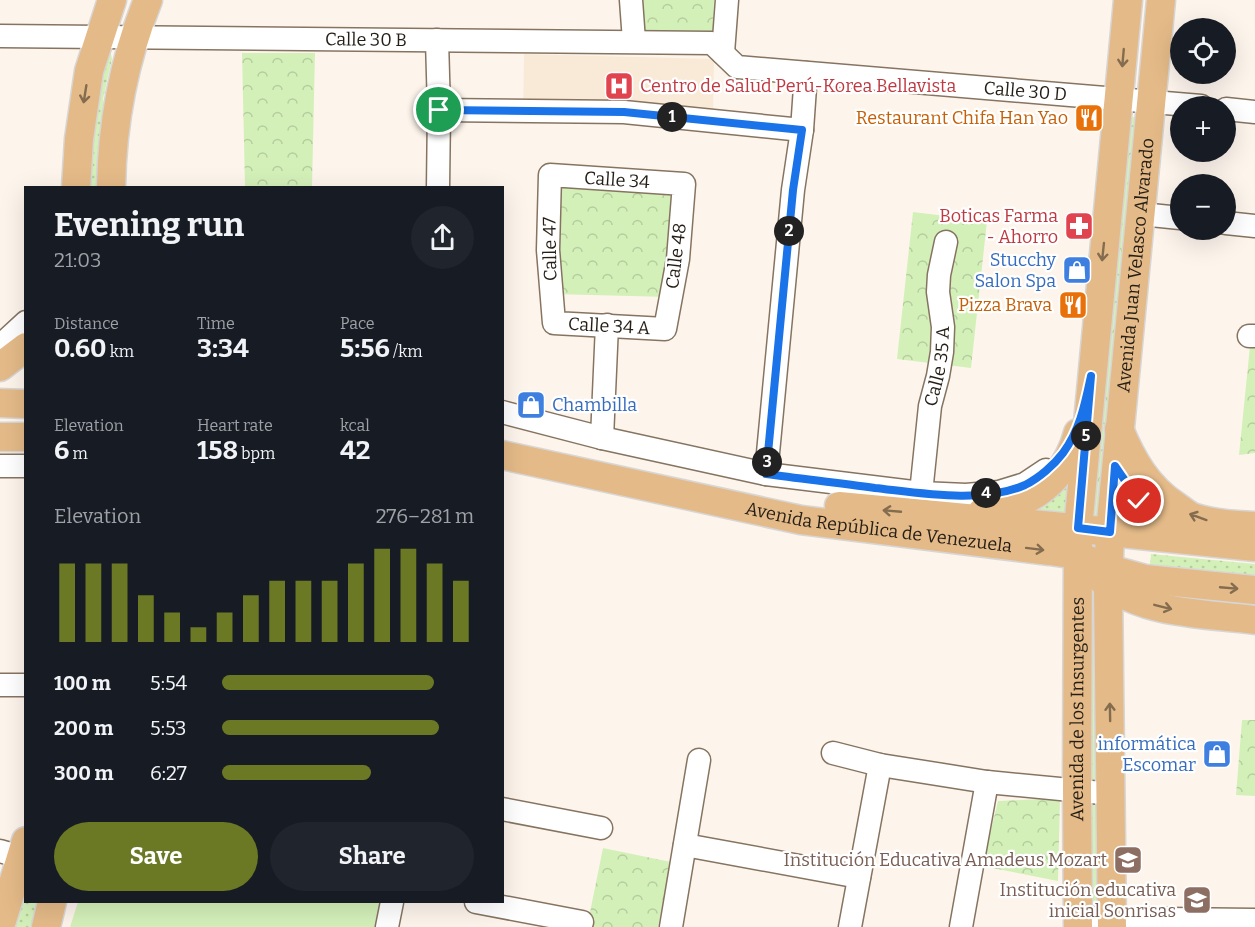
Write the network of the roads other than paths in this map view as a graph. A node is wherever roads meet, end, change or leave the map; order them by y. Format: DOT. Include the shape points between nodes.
graph roads {
  1 [pos="112,0"];
  2 [pos="148,0"];
  3 [pos="632,0"];
  4 [pos="727,0"];
  5 [pos="1128,0"];
  6 [pos="1161,0"];
  7 [pos="0,36"];
  8 [pos="98,37"];
  9 [pos="134,38"];
  10 [pos="437,40"];
  11 [pos="634,41"];
  12 [pos="723,53"];
  13 [pos="806,73"];
  14 [pos="1119,99"];
  15 [pos="1150,102"];
  16 [pos="1170,104"];
  17 [pos="439,110"];
  18 [pos="1236,110"];
  19 [pos="1255,112"];
  20 [pos="802,130"];
  21 [pos="550,176"];
  22 [pos="684,184"];
  23 [pos="76,186"];
  24 [pos="111,186"];
  25 [pos="438,186"];
  26 [pos="1141,214"];
  27 [pos="1170,217"];
  28 [pos="1236,224"];
  29 [pos="1255,226"];
  30 [pos="946,242"];
  31 [pos="554,323"];
  32 [pos="24,324"];
  33 [pos="607,325"];
  34 [pos="665,328"];
  35 [pos="0,346"];
  36 [pos="24,349"];
  37 [pos="0,367"];
  38 [pos="1091,376"];
  39 [pos="0,403"];
  40 [pos="24,404"];
  41 [pos="504,413"];
  42 [pos="1080,424"];
  43 [pos="1119,429"];
  44 [pos="504,435"];
  45 [pos="0,437"];
  46 [pos="24,437"];
  47 [pos="602,438"];
  48 [pos="504,455"];
  49 [pos="0,466"];
  50 [pos="24,466"];
  51 [pos="1115,466"];
  52 [pos="766,474"];
  53 [pos="921,493"];
  54 [pos="950,516"];
  55 [pos="1255,526"];
  56 [pos="1110,532"];
  57 [pos="1190,540"];
  58 [pos="1078,542"];
  59 [pos="1255,547"];
  60 [pos="1109,578"];
  61 [pos="1255,590"];
  62 [pos="1255,620"];
  63 [pos="0,685"];
  64 [pos="24,685"];
  65 [pos="833,753"];
  66 [pos="699,760"];
  67 [pos="880,765"];
  68 [pos="987,782"];
  69 [pos="1077,790"];
  70 [pos="1112,794"];
  71 [pos="504,809"];
  72 [pos="601,828"];
  73 [pos="685,845"];
  74 [pos="16,850"];
  75 [pos="859,877"];
  76 [pos="52,903"];
  77 [pos="392,903"];
  78 [pos="481,903"];
  79 [pos="1255,920"];
  80 [pos="582,922"];
  81 [pos="1078,922"];
  82 [pos="1112,922"];
  83 [pos="1166,922"];
  84 [pos="0,927"];
  85 [pos="46,927"];
  86 [pos="387,927"];
  87 [pos="671,927"];
  88 [pos="850,927"];
  89 [pos="961,927"];
  1 -- 8 [label="main road"];
  2 -- 9 [label="main road"];
  3 -- 11 [label="street"];
  4 -- 12 [label="street"];
  5 -- 14 [label="main road, Avenida Juan Velasco Alvarado, one-way"];
  6 -- 15 [label="main road, Avenida Juan Velasco Alvarado"];
  7 -- 8 [label="street, Calle 30 B"];
  8 -- 9 [label="street, Calle 30 B"];
  8 -- 23 [label="main road, one-way" via="84,100"];
  9 -- 10 [label="street, Calle 30 B"];
  9 -- 24 [label="main road" via="117,109"];
  10 -- 11 [label="street, Calle 30 B"];
  10 -- 17 [label="street"];
  11 -- 12 [label="street, Calle 30 B" via="712,43"];
  12 -- 13 [label="street, Calle 30 D" via="737,67"];
  13 -- 14 [label="street, Calle 30 D"];
  13 -- 20 [label="street"];
  14 -- 15 [label="street, Calle 30 D"];
  14 -- 38 [label="main road, Avenida Juan Velasco Alvarado, one-way"];
  15 -- 16 [label="street, Calle 30 D"];
  15 -- 26 [label="main road, Avenida Juan Velasco Alvarado"];
  17 -- 20 [label="street" via="624,112"];
  17 -- 25 [label="street"];
  18 -- 19 [label="street"];
  20 -- 52 [label="street"];
  21 -- 22 [label="street, Calle 34"];
  21 -- 31 [label="street, Calle 47" via="548,250"];
  22 -- 34 [label="street, Calle 48" via="678,259"];
  26 -- 27 [label="street"];
  26 -- 43 [label="main road, Avenida Juan Velasco Alvarado"];
  28 -- 29 [label="street"];
  30 -- 53 [label="street, Calle 35 A" via="938,291 944,339 930,406"];
  31 -- 33 [label="street, Calle 34 A"];
  32 -- 35 [label="street"];
  33 -- 34 [label="street, Calle 34 A"];
  33 -- 47 [label="street"];
  36 -- 37 [label="main road"];
  38 -- 42 [label="street"];
  38 -- 58 [label="main road, Avenida Juan Velasco Alvarado"];
  39 -- 40 [label="main road"];
  41 -- 47 [label="street"];
  42 -- 53 [label="street" via="1063,453 1025,484 999,492 966,495"];
  42 -- 54 [label="main road" via="1068,463 1041,490 1009,507"];
  43 -- 51 [label="main road, Avenida Juan Velasco Alvarado"];
  55 -- 43 [label="main road, one-way" via="1193,518 1167,500 1147,482"];
  54 -- 44 [label="main road, Avenida República de Venezuela, one-way" via="762,494"];
  45 -- 46 [label="main road"];
  47 -- 52 [label="street"];
  48 -- 58 [label="main road, Avenida República de Venezuela, one-way" via="801,520"];
  49 -- 50 [label="street"];
  51 -- 56 [label="main road, Avenida Juan Velasco Alvarado"];
  51 -- 57 [label="main road" via="1139,501"];
  52 -- 53 [label="street"];
  54 -- 58 [label="main road, Avenida República de Venezuela"];
  56 -- 57 [label="main road, Avenida República de Venezuela"];
  56 -- 58 [label="main road, Avenida República de Venezuela"];
  56 -- 60 [label="main road, Avenida de los Insurgentes"];
  57 -- 59 [label="main road, Avenida República de Venezuela"];
  58 -- 60 [label="main road, Avenida República de Venezuela"];
  58 -- 69 [label="main road, Avenida de los Insurgentes"];
  60 -- 61 [label="main road, Avenida República de Venezuela, one-way"];
  60 -- 62 [label="main road, one-way" via="1132,599 1169,609"];
  70 -- 60 [label="main road, Avenida de los Insurgentes, one-way"];
  63 -- 64 [label="street"];
  65 -- 67 [label="street"];
  66 -- 73 [label="street"];
  67 -- 68 [label="street"];
  67 -- 75 [label="street"];
  68 -- 69 [label="street"];
  68 -- 89 [label="street"];
  69 -- 70 [label="street"];
  69 -- 81 [label="main road, Avenida de los Insurgentes"];
  70 -- 82 [label="main road, Avenida de los Insurgentes"];
  71 -- 72 [label="street"];
  73 -- 75 [label="street"];
  73 -- 87 [label="street"];
  74 -- 84 [label="main road"];
  75 -- 88 [label="street"];
  76 -- 85 [label="main road"];
  77 -- 86 [label="street"];
  78 -- 80 [label="street"];
  79 -- 83 [label="street"];
  81 -- 82 [label="street"];
  82 -- 83 [label="street"];
}
